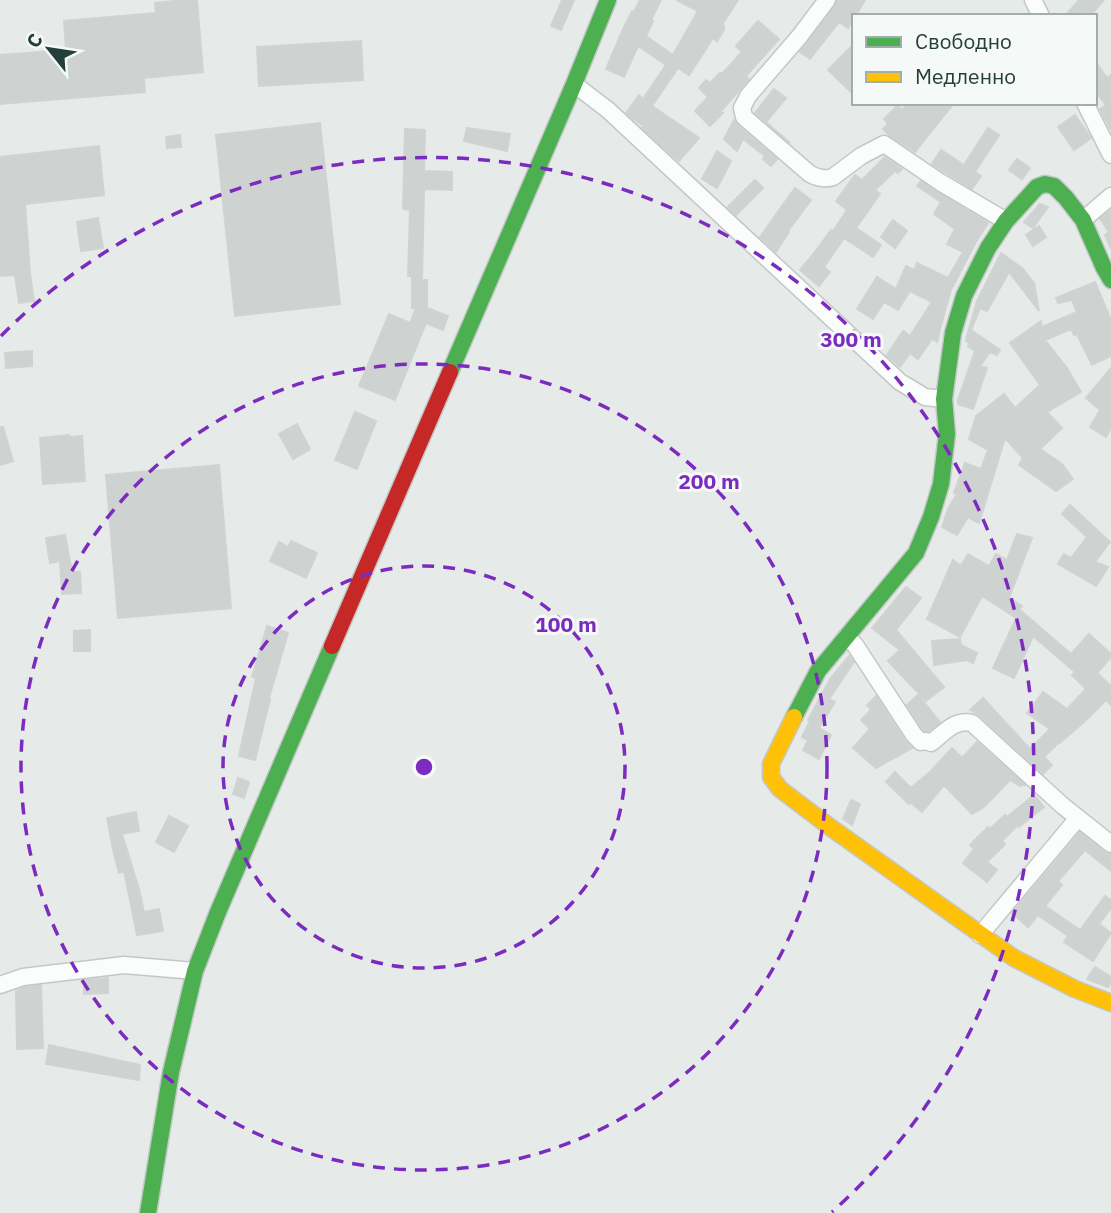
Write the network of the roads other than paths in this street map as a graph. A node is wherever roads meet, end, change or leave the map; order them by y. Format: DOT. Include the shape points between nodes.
graph roads {
  1 [pos="608,0"];
  2 [pos="827,0"];
  3 [pos="574,84"];
  4 [pos="1086,105"];
  5 [pos="1111,155"];
  6 [pos="1111,196"];
  7 [pos="1083,220"];
  8 [pos="1006,221"];
  9 [pos="1111,280"];
  10 [pos="944,399"];
  11 [pos="846,638"];
  12 [pos="1078,818"];
  13 [pos="1111,844"];
  14 [pos="980,935"];
  15 [pos="195,971"];
  16 [pos="0,985"];
  17 [pos="1111,1003"];
  18 [pos="148,1213"];
  1 -- 3 [label="main road"];
  2 -- 8 [label="street" via="748,96 744,117 818,178 833,177 884,144"];
  3 -- 10 [label="street" via="608,110 900,382 925,397"];
  3 -- 15 [label="main road"];
  4 -- 5 [label="street"];
  6 -- 7 [label="street"];
  7 -- 8 [label="main road" via="1054,186 1045,184"];
  7 -- 9 [label="main road"];
  8 -- 10 [label="main road" via="964,296 953,333"];
  10 -- 11 [label="main road" via="946,446 931,517 916,552"];
  11 -- 12 [label="street" via="921,742 931,743 954,724 972,723"];
  11 -- 14 [label="main road" via="818,671 771,764 771,778 830,827"];
  12 -- 13 [label="street"];
  12 -- 14 [label="street"];
  14 -- 17 [label="main road" via="1013,958"];
  15 -- 16 [label="street" via="124,965 23,977"];
  15 -- 18 [label="main road" via="171,1072"];
}
